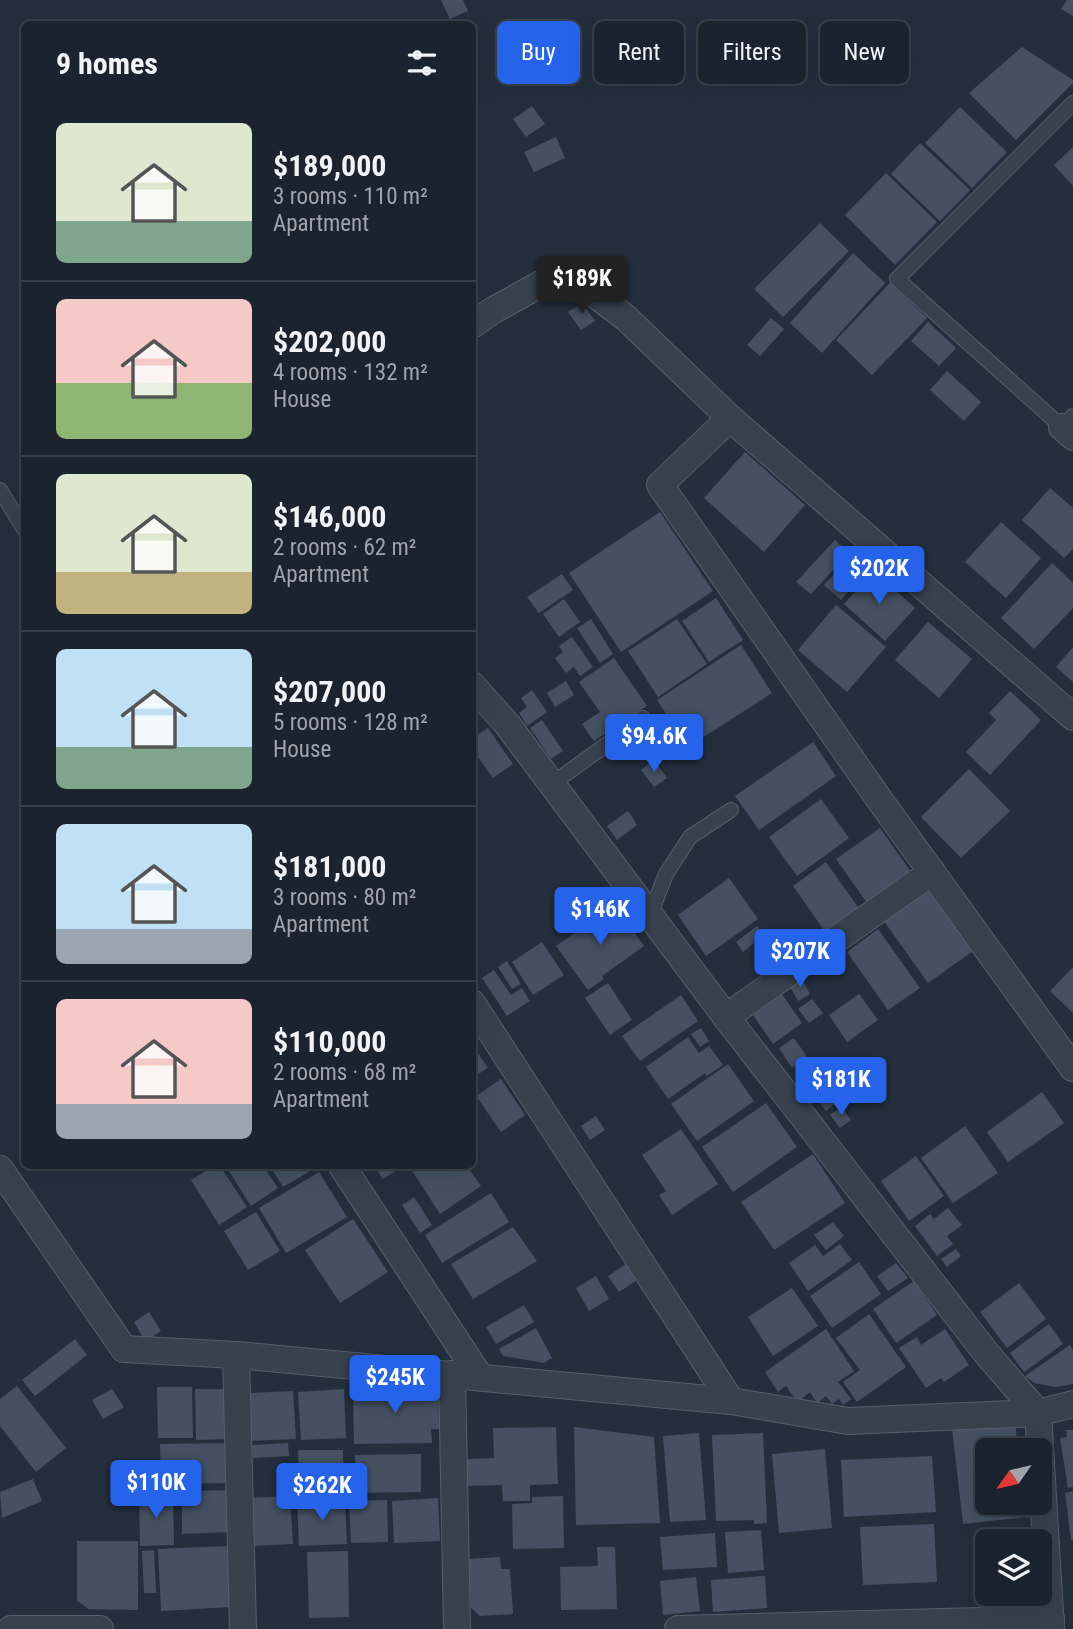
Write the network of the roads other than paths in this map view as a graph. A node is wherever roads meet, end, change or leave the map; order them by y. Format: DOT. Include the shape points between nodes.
graph roads {
  1 [pos="1073,103"];
  2 [pos="476,322"];
  3 [pos="730,418"];
  4 [pos="1069,426"];
  5 [pos="0,490"];
  6 [pos="21,524"];
  7 [pos="476,689"];
  8 [pos="1073,717"];
  9 [pos="643,718"];
  10 [pos="552,784"];
  11 [pos="731,810"];
  12 [pos="933,872"];
  13 [pos="650,915"];
  14 [pos="476,1009"];
  15 [pos="726,1017"];
  16 [pos="1073,1068"];
  17 [pos="0,1169"];
  18 [pos="344,1169"];
  19 [pos="236,1355"];
  20 [pos="452,1374"];
  21 [pos="480,1377"];
  22 [pos="731,1401"];
  23 [pos="1073,1404"];
  24 [pos="1038,1413"];
  25 [pos="1061,1581"];
  26 [pos="1051,1624"];
  27 [pos="11,1629"];
  28 [pos="100,1629"];
  29 [pos="243,1629"];
  30 [pos="457,1629"];
  31 [pos="678,1629"];
  1 -- 4 [label="lane" via="897,279"];
  2 -- 3 [label="street" via="564,271 626,318"];
  3 -- 8 [label="street"];
  3 -- 12 [label="street" via="660,485"];
  5 -- 6 [label="lane"];
  7 -- 10 [label="street"];
  9 -- 10 [label="lane"];
  10 -- 13 [label="street"];
  11 -- 13 [label="lane" via="690,837 666,874"];
  12 -- 15 [label="street"];
  12 -- 16 [label="street"];
  13 -- 15 [label="street"];
  14 -- 22 [label="street"];
  15 -- 24 [label="street" via="987,1354"];
  17 -- 19 [label="street" via="124,1349"];
  18 -- 21 [label="street"];
  19 -- 20 [label="street"];
  19 -- 29 [label="street"];
  20 -- 21 [label="street"];
  20 -- 30 [label="street"];
  21 -- 22 [label="street"];
  22 -- 24 [label="street" via="848,1421"];
  23 -- 24 [label="street"];
  24 -- 25 [label="street"];
  25 -- 26 [label="street"];
  26 -- 31 [label="street"];
  27 -- 28 [label="street"];
}
